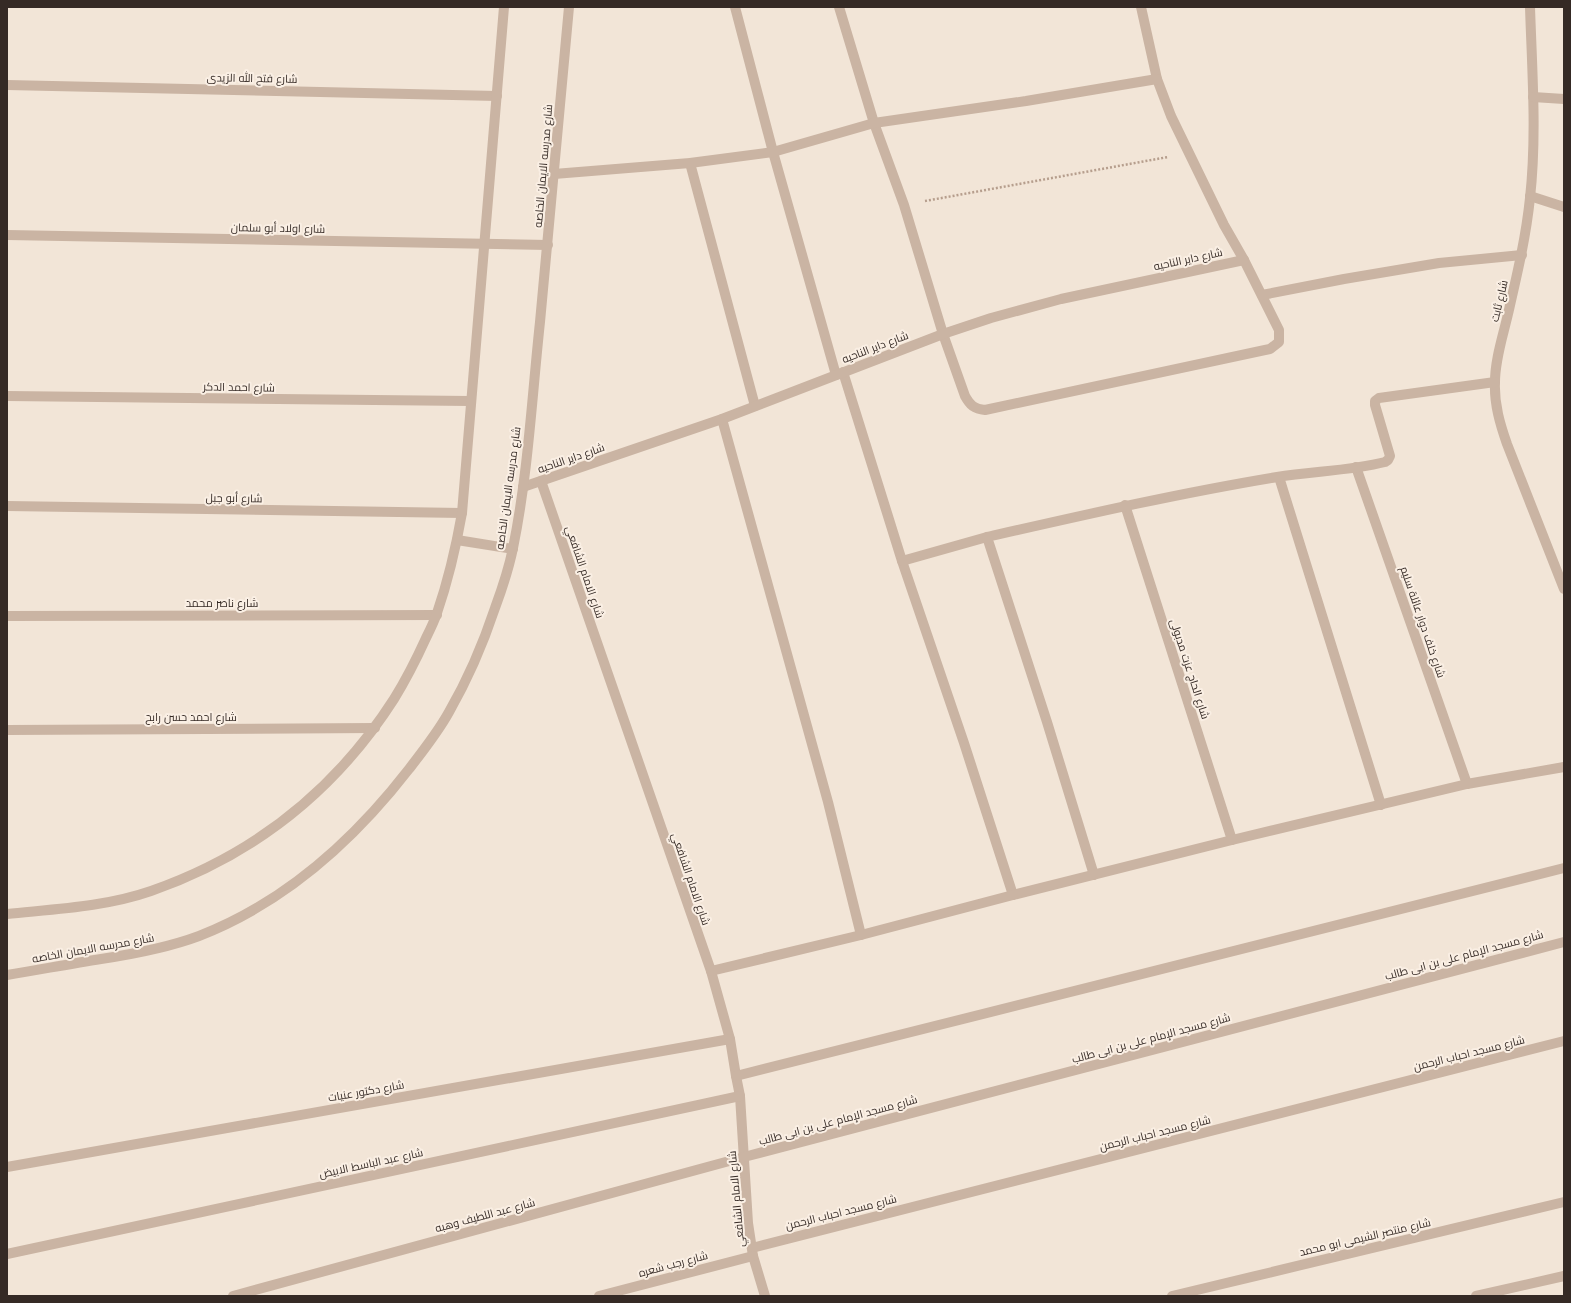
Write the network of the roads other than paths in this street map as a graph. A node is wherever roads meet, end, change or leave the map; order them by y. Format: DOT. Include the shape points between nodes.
graph roads {
  1 [pos="504,7"];
  2 [pos="569,7"];
  3 [pos="736,7"];
  4 [pos="839,7"];
  5 [pos="1141,7"];
  6 [pos="1530,7"];
  7 [pos="1157,79"];
  8 [pos="7,85"];
  9 [pos="497,96"];
  10 [pos="1533,97"];
  11 [pos="1564,99"];
  12 [pos="874,123"];
  13 [pos="773,152"];
  14 [pos="690,163"];
  15 [pos="554,174"];
  16 [pos="1530,196"];
  17 [pos="1564,207"];
  18 [pos="7,235"];
  19 [pos="484,244"];
  20 [pos="548,245"];
  21 [pos="1522,255"];
  22 [pos="1244,260"];
  23 [pos="1262,295"];
  24 [pos="943,334"];
  25 [pos="839,374"];
  26 [pos="1495,382"];
  27 [pos="7,396"];
  28 [pos="470,402"];
  29 [pos="755,406"];
  30 [pos="722,419"];
  31 [pos="1356,467"];
  32 [pos="1279,476"];
  33 [pos="541,481"];
  34 [pos="523,487"];
  35 [pos="1126,505"];
  36 [pos="7,506"];
  37 [pos="462,514"];
  38 [pos="987,538"];
  39 [pos="457,540"];
  40 [pos="513,549"];
  41 [pos="902,561"];
  42 [pos="1564,589"];
  43 [pos="437,615"];
  44 [pos="7,616"];
  45 [pos="376,728"];
  46 [pos="7,730"];
  47 [pos="1564,767"];
  48 [pos="1466,784"];
  49 [pos="1381,805"];
  50 [pos="1232,840"];
  51 [pos="1564,868"];
  52 [pos="1094,875"];
  53 [pos="1013,895"];
  54 [pos="7,914"];
  55 [pos="861,935"];
  56 [pos="1564,942"];
  57 [pos="711,971"];
  58 [pos="7,975"];
  59 [pos="730,1039"];
  60 [pos="1564,1041"];
  61 [pos="736,1076"];
  62 [pos="740,1096"];
  63 [pos="744,1157"];
  64 [pos="7,1167"];
  65 [pos="1564,1202"];
  66 [pos="752,1252"];
  67 [pos="7,1254"];
  68 [pos="1564,1276"];
  69 [pos="233,1296"];
  70 [pos="599,1296"];
  71 [pos="765,1296"];
  72 [pos="1172,1296"];
  73 [pos="1476,1296"];
  1 -- 9 [label="street"];
  2 -- 15 [label="street, شارع مدرسه الايمان الخاصه"];
  3 -- 13 [label="street"];
  4 -- 12 [label="street"];
  5 -- 7 [label="street"];
  6 -- 10 [label="street, شارع ثابت"];
  7 -- 12 [label="street"];
  7 -- 22 [label="street" via="1171,116 1224,225"];
  8 -- 9 [label="street, شارع فتح الله الزيدى"];
  9 -- 19 [label="street"];
  10 -- 11 [label="street"];
  10 -- 16 [label="street, شارع ثابت"];
  12 -- 13 [label="street"];
  12 -- 24 [label="street" via="904,205"];
  13 -- 14 [label="street"];
  13 -- 25 [label="street"];
  14 -- 15 [label="street"];
  14 -- 29 [label="street"];
  15 -- 20 [label="street, شارع مدرسه الايمان الخاصه"];
  16 -- 17 [label="street"];
  16 -- 21 [label="street, شارع ثابت"];
  18 -- 19 [label="street, شارع اولاد أبو سلمان"];
  19 -- 20 [label="street, شارع اولاد أبو سلمان"];
  19 -- 28 [label="street"];
  20 -- 34 [label="street, شارع مدرسه الايمان الخاصه"];
  21 -- 23 [label="street" via="1439,263 1344,278"];
  21 -- 26 [label="street, شارع ثابت" via="1496,361"];
  22 -- 23 [label="street"];
  22 -- 24 [label="street, شارع داير الناحيه" via="1061,299"];
  23 -- 24 [label="street" via="1279,330 1279,342 1270,349 990,409 974,408 969,404"];
  24 -- 25 [label="street, شارع داير الناحيه"];
  25 -- 29 [label="street, شارع داير الناحيه"];
  25 -- 41 [label="street"];
  26 -- 31 [label="street" via="1379,398 1375,405 1390,458 1385,462"];
  26 -- 42 [label="street, شارع ثابت" via="1500,424"];
  27 -- 28 [label="street, شارع احمد الدكر"];
  28 -- 37 [label="street"];
  29 -- 30 [label="street, شارع داير الناحيه"];
  30 -- 33 [label="street, شارع داير الناحيه"];
  30 -- 55 [label="street" via="816,756"];
  31 -- 32 [label="street"];
  31 -- 48 [label="street, شارع خلف دوار عائلة سليم"];
  32 -- 35 [label="street"];
  32 -- 49 [label="street"];
  33 -- 34 [label="street, شارع داير الناحيه"];
  33 -- 57 [label="street, شارع الامام الشافعي"];
  34 -- 40 [label="street, شارع مدرسه الايمان الخاصه"];
  35 -- 38 [label="street"];
  35 -- 50 [label="street, شارع الحاج عزت مدبولى"];
  36 -- 37 [label="street, شارع أبو جبل"];
  37 -- 39 [label="street"];
  38 -- 41 [label="street"];
  38 -- 52 [label="street"];
  39 -- 40 [label="street"];
  39 -- 43 [label="street"];
  40 -- 58 [label="street, شارع مدرسه الايمان الخاصه" via="501,592 475,662 448,715 389,795 360,827 313,869 234,921 198,936 153,951"];
  41 -- 53 [label="street"];
  43 -- 44 [label="street, شارع ناصر محمد"];
  43 -- 45 [label="street" via="410,673"];
  45 -- 46 [label="street, شارع احمد حسن رابح"];
  45 -- 54 [label="street" via="346,765 312,797 275,827 236,853 194,874 150,891 104,903"];
  47 -- 48 [label="street"];
  48 -- 49 [label="street"];
  49 -- 50 [label="street"];
  50 -- 52 [label="street"];
  51 -- 61 [label="street"];
  52 -- 53 [label="street"];
  53 -- 55 [label="street"];
  55 -- 57 [label="street"];
  56 -- 63 [label="street, شارع مسجد الإمام على بن ابى طالب"];
  57 -- 59 [label="street, شارع الامام الشافعي"];
  59 -- 61 [label="street, شارع الامام الشافعي"];
  59 -- 64 [label="street, شارع دكتور عنيات"];
  60 -- 66 [label="street, شارع مسجد احباب الرحمن"];
  61 -- 62 [label="street, شارع الامام الشافعي"];
  62 -- 63 [label="street, شارع الامام الشافعي"];
  62 -- 67 [label="street, شارع عبد الباسط الابيض"];
  63 -- 66 [label="street, شارع الامام الشافعي"];
  63 -- 69 [label="street, شارع عبد اللطيف وهبه"];
  65 -- 72 [label="street, شارع منتصر الشيمى ابو محمد"];
  66 -- 70 [label="street, شارع رجب شعره"];
  66 -- 71 [label="street, شارع الامام الشافعي"];
  68 -- 73 [label="street"];
}
